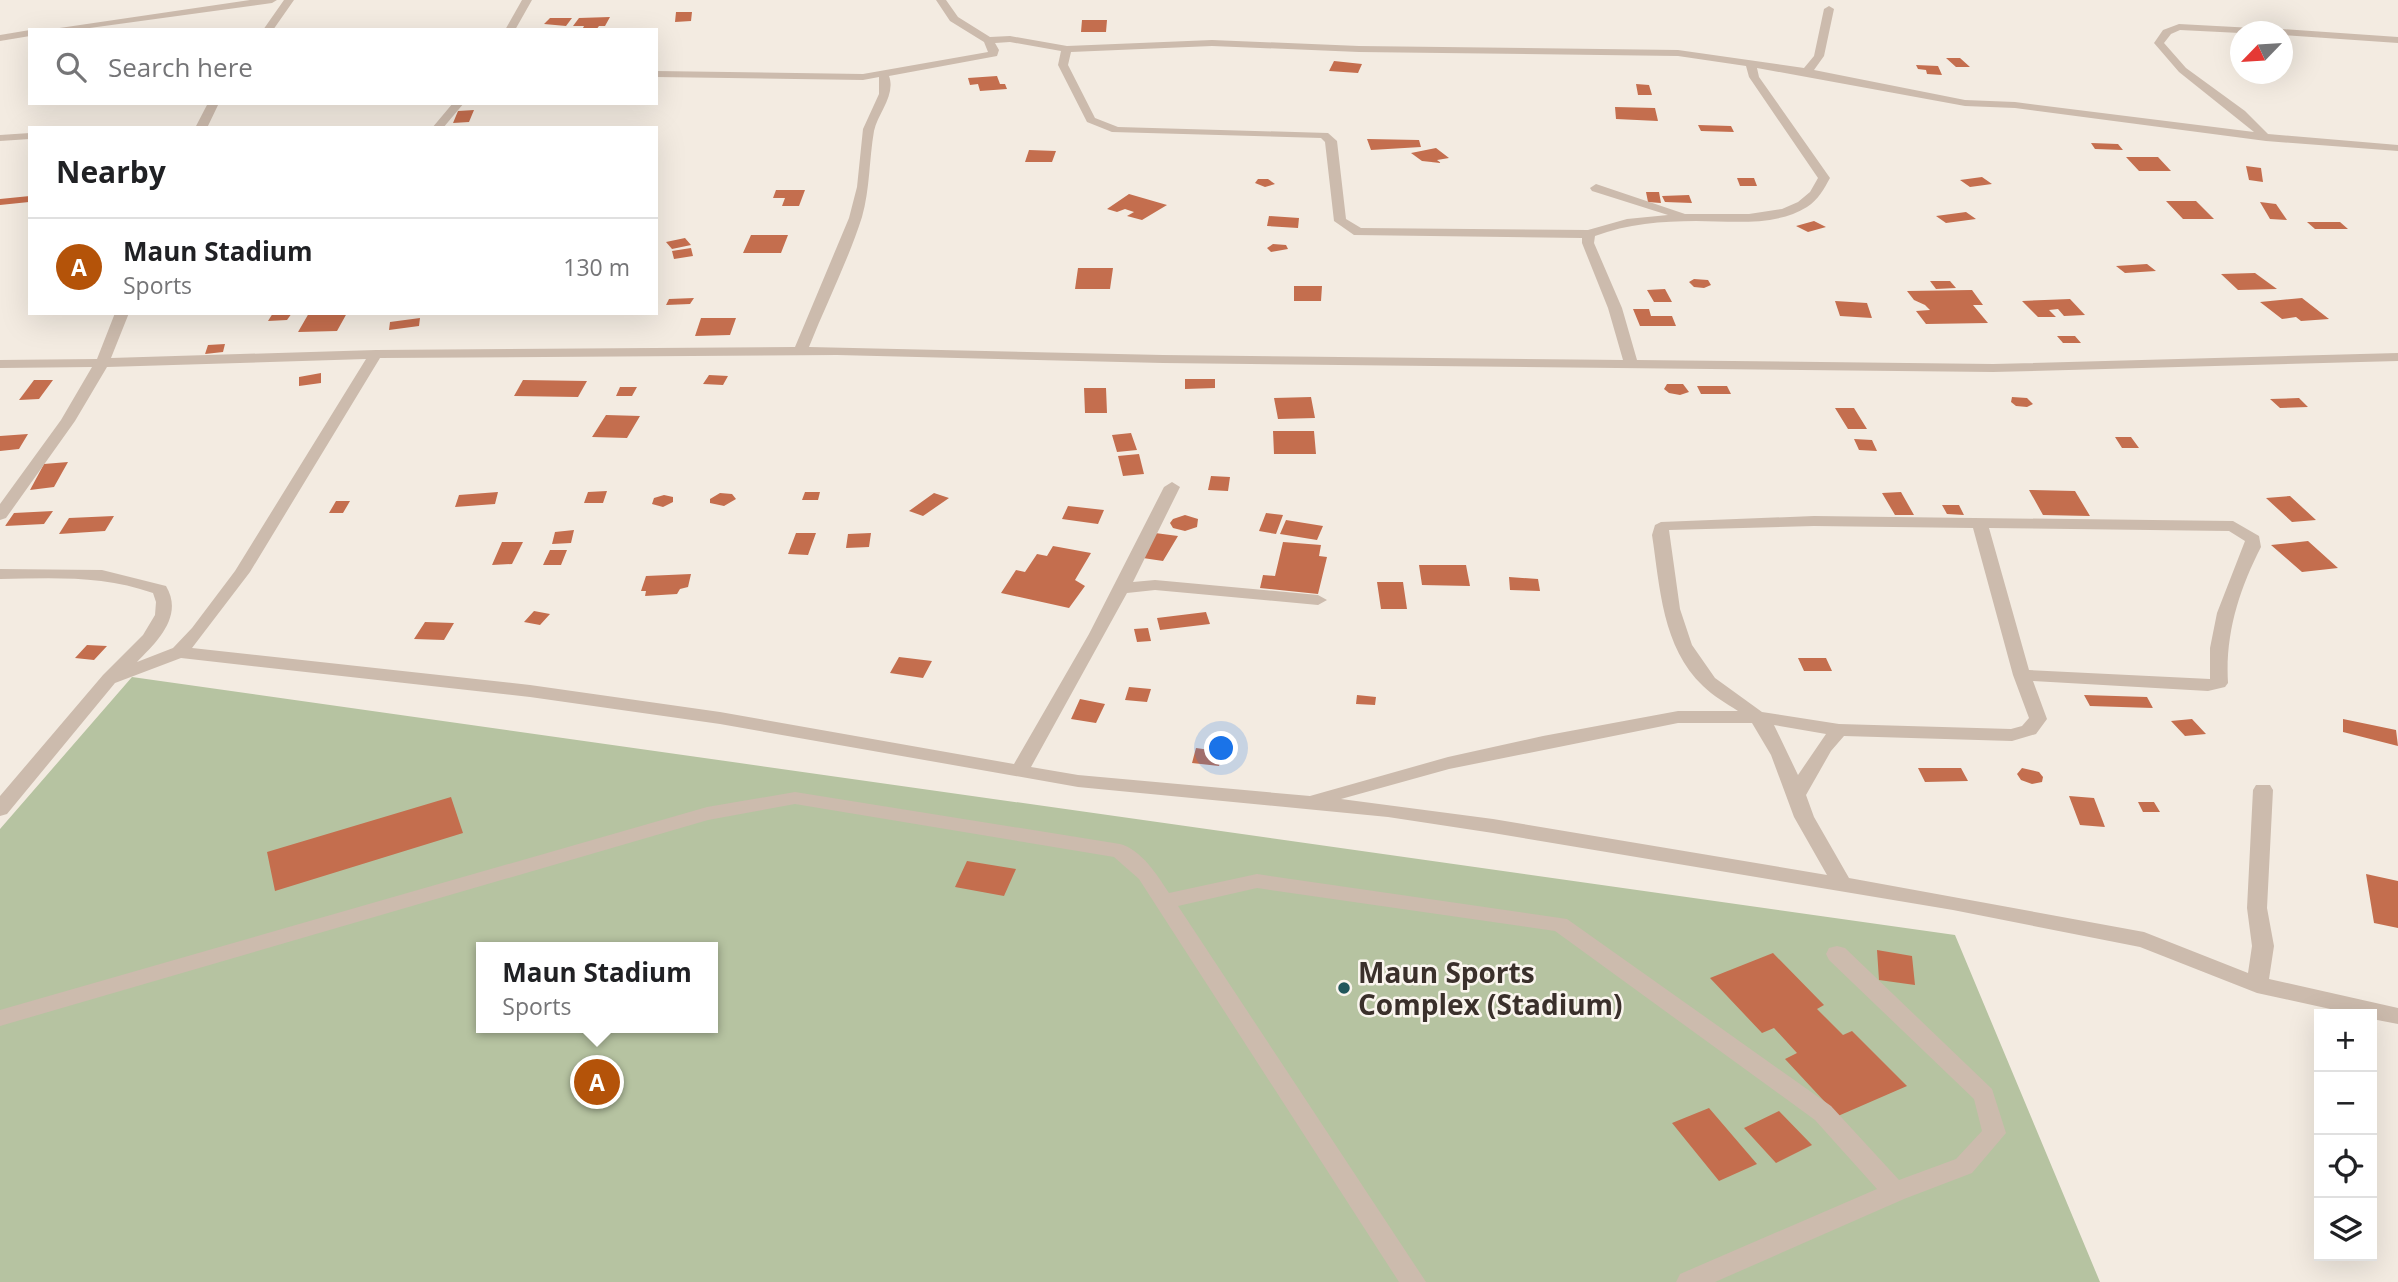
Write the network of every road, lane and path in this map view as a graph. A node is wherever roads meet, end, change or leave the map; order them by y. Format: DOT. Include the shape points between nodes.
graph roads {
  1 [pos="272,0"];
  2 [pos="289,0"];
  3 [pos="527,0"];
  4 [pos="940,0"];
  5 [pos="1829,9"];
  6 [pos="66,28"];
  7 [pos="269,28"];
  8 [pos="511,28"];
  9 [pos="2230,30"];
  10 [pos="28,33"];
  11 [pos="2293,33"];
  12 [pos="0,38"];
  13 [pos="988,40"];
  14 [pos="2398,40"];
  15 [pos="1067,49"];
  16 [pos="1750,63"];
  17 [pos="1807,72"];
  18 [pos="658,74"];
  19 [pos="883,75"];
  20 [pos="213,105"];
  21 [pos="457,105"];
  22 [pos="202,126"];
  23 [pos="439,126"];
  24 [pos="28,136"];
  25 [pos="0,138"];
  26 [pos="2266,138"];
  27 [pos="2398,148"];
  28 [pos="1596,188"];
  29 [pos="1694,217"];
  30 [pos="1589,234"];
  31 [pos="121,315"];
  32 [pos="800,351"];
  33 [pos="376,354"];
  34 [pos="2398,357"];
  35 [pos="102,363"];
  36 [pos="1632,363"];
  37 [pos="0,364"];
  38 [pos="1172,486"];
  39 [pos="0,515"];
  40 [pos="1979,522"];
  41 [pos="0,574"];
  42 [pos="1122,588"];
  43 [pos="1318,600"];
  44 [pos="179,652"];
  45 [pos="2022,675"];
  46 [pos="109,680"];
  47 [pos="1758,718"];
  48 [pos="1839,730"];
  49 [pos="1020,770"];
  50 [pos="2263,790"];
  51 [pos="1796,795"];
  52 [pos="1307,802"];
  53 [pos="0,809"];
  54 [pos="1842,884"];
  55 [pos="1164,902"];
  56 [pos="1837,954"];
  57 [pos="2257,985"];
  58 [pos="2398,1016"];
  59 [pos="0,1018"];
  60 [pos="1895,1192"];
  61 [pos="1413,1282"];
  62 [pos="1689,1282"];
  1 -- 6 [label="street"];
  2 -- 7 [label="street"];
  3 -- 8 [label="street"];
  4 -- 13 [label="street" via="954,19"];
  5 -- 17 [label="street" via="1819,56"];
  9 -- 26 [label="street" via="2179,27 2167,32 2159,43 2182,69"];
  10 -- 12 [label="street"];
  11 -- 14 [label="street"];
  13 -- 15 [label="street"];
  13 -- 19 [label="street" via="993,54"];
  15 -- 16 [label="street" via="1212,43 1359,49 1640,50"];
  15 -- 30 [label="street" via="1063,65 1091,120 1100,126 1324,135 1331,141 1340,221 1358,232"];
  16 -- 17 [label="street"];
  16 -- 29 [label="street" via="1754,77 1824,178 1820,189 1774,216"];
  17 -- 26 [label="street" via="1965,103 2015,105"];
  18 -- 19 [label="street"];
  19 -- 32 [label="street" via="884,94 869,129 855,218"];
  20 -- 22 [label="street"];
  21 -- 23 [label="street"];
  24 -- 25 [label="street"];
  26 -- 27 [label="street"];
  28 -- 29 [label="street"];
  29 -- 30 [label="street"];
  30 -- 36 [label="street" via="1588,243"];
  31 -- 35 [label="street"];
  32 -- 33 [label="street"];
  32 -- 36 [label="street"];
  33 -- 35 [label="street"];
  33 -- 44 [label="street" via="242,572"];
  34 -- 36 [label="street" via="2068,368"];
  35 -- 37 [label="street"];
  35 -- 39 [label="street" via="68,421"];
  38 -- 42 [label="street"];
  40 -- 45 [label="street"];
  40 -- 45 [label="street" via="2233,526 2253,539 2229,600 2219,683"];
  40 -- 47 [label="street" via="1677,523 1661,528 1671,610 1688,652 1701,675"];
  41 -- 46 [label="street" via="130,579 160,590 165,605 160,624"];
  42 -- 43 [label="street" via="1155,585"];
  42 -- 49 [label="street"];
  44 -- 46 [label="street"];
  44 -- 49 [label="street" via="530,691"];
  45 -- 48 [label="street" via="2038,719 2029,730 2012,735"];
  46 -- 53 [label="street"];
  47 -- 48 [label="street"];
  47 -- 51 [label="street"];
  47 -- 52 [label="street" via="1678,717 1625,725 1448,763"];
  48 -- 51 [label="street"];
  49 -- 52 [label="street" via="1078,781"];
  50 -- 57 [label="street" via="2256,908 2263,946"];
  51 -- 54 [label="street"];
  52 -- 54 [label="street" via="1480,824"];
  54 -- 57 [label="street" via="2144,940"];
  55 -- 59 [label="street" via="1146,874 1119,851 795,798 707,814"];
  55 -- 60 [label="street" via="1257,881 1560,924 1823,1113"];
  55 -- 61 [label="street"];
  56 -- 60 [label="street" via="1984,1096 1994,1133 1964,1166"];
  57 -- 58 [label="street"];
  60 -- 62 [label="street"];
}
